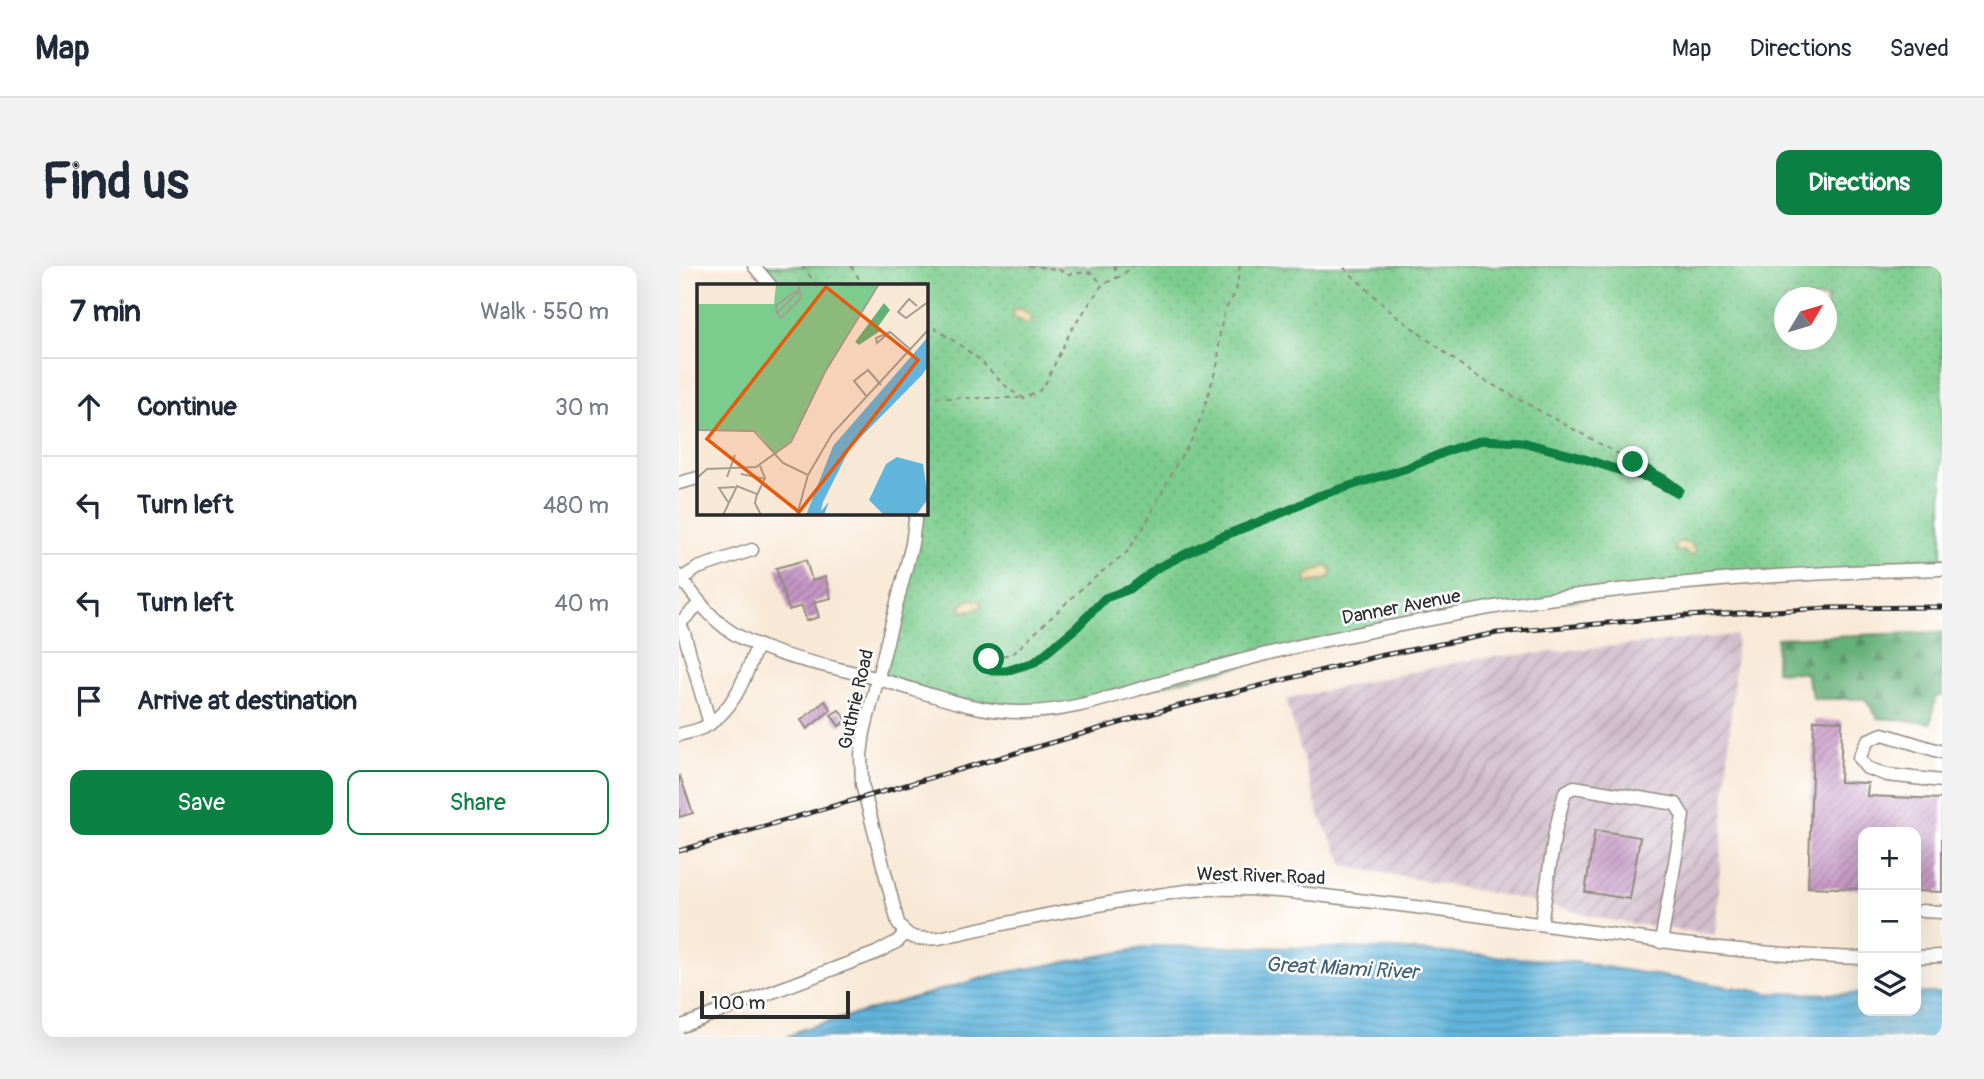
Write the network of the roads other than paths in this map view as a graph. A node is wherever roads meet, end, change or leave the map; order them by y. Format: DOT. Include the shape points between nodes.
graph roads {
  1 [pos="754,266"];
  2 [pos="769,284"];
  3 [pos="697,478"];
  4 [pos="679,483"];
  5 [pos="916,514"];
  6 [pos="752,550"];
  7 [pos="1942,569"];
  8 [pos="680,578"];
  9 [pos="700,603"];
  10 [pos="679,622"];
  11 [pos="757,646"];
  12 [pos="878,679"];
  13 [pos="710,724"];
  14 [pos="679,735"];
  15 [pos="1942,752"];
  16 [pos="1942,781"];
  17 [pos="1921,911"];
  18 [pos="1942,912"];
  19 [pos="1541,924"];
  20 [pos="905,933"];
  21 [pos="1661,942"];
  22 [pos="1942,956"];
  23 [pos="1858,957"];
  24 [pos="1921,957"];
  25 [pos="679,1027"];
  1 -- 2 [label="street"];
  3 -- 4 [label="street"];
  5 -- 12 [label="street, Guthrie Road"];
  6 -- 8 [label="street"];
  7 -- 12 [label="street, Danner Avenue" via="1763,576 1504,606 1309,644 1090,703 1039,711 975,707"];
  8 -- 9 [label="street, Danner Avenue"];
  9 -- 10 [label="street"];
  9 -- 11 [label="street, Danner Avenue" via="722,625"];
  10 -- 13 [label="street"];
  11 -- 12 [label="street, Danner Avenue"];
  11 -- 13 [label="street" via="735,696"];
  12 -- 20 [label="street, Guthrie Road" via="861,755 862,784 898,923"];
  13 -- 14 [label="street"];
  15 -- 16 [label="street" via="1883,734 1868,740 1859,758 1867,768 1887,775"];
  17 -- 18 [label="street"];
  19 -- 20 [label="street, West River Road" via="1332,897 1210,889 1086,907 939,938 915,939"];
  19 -- 21 [label="street, West River Road"];
  19 -- 21 [label="street" via="1565,792 1574,787 1676,804 1683,816"];
  20 -- 25 [label="street" via="876,953"];
  21 -- 23 [label="street, West River Road"];
  22 -- 24 [label="street"];
}
